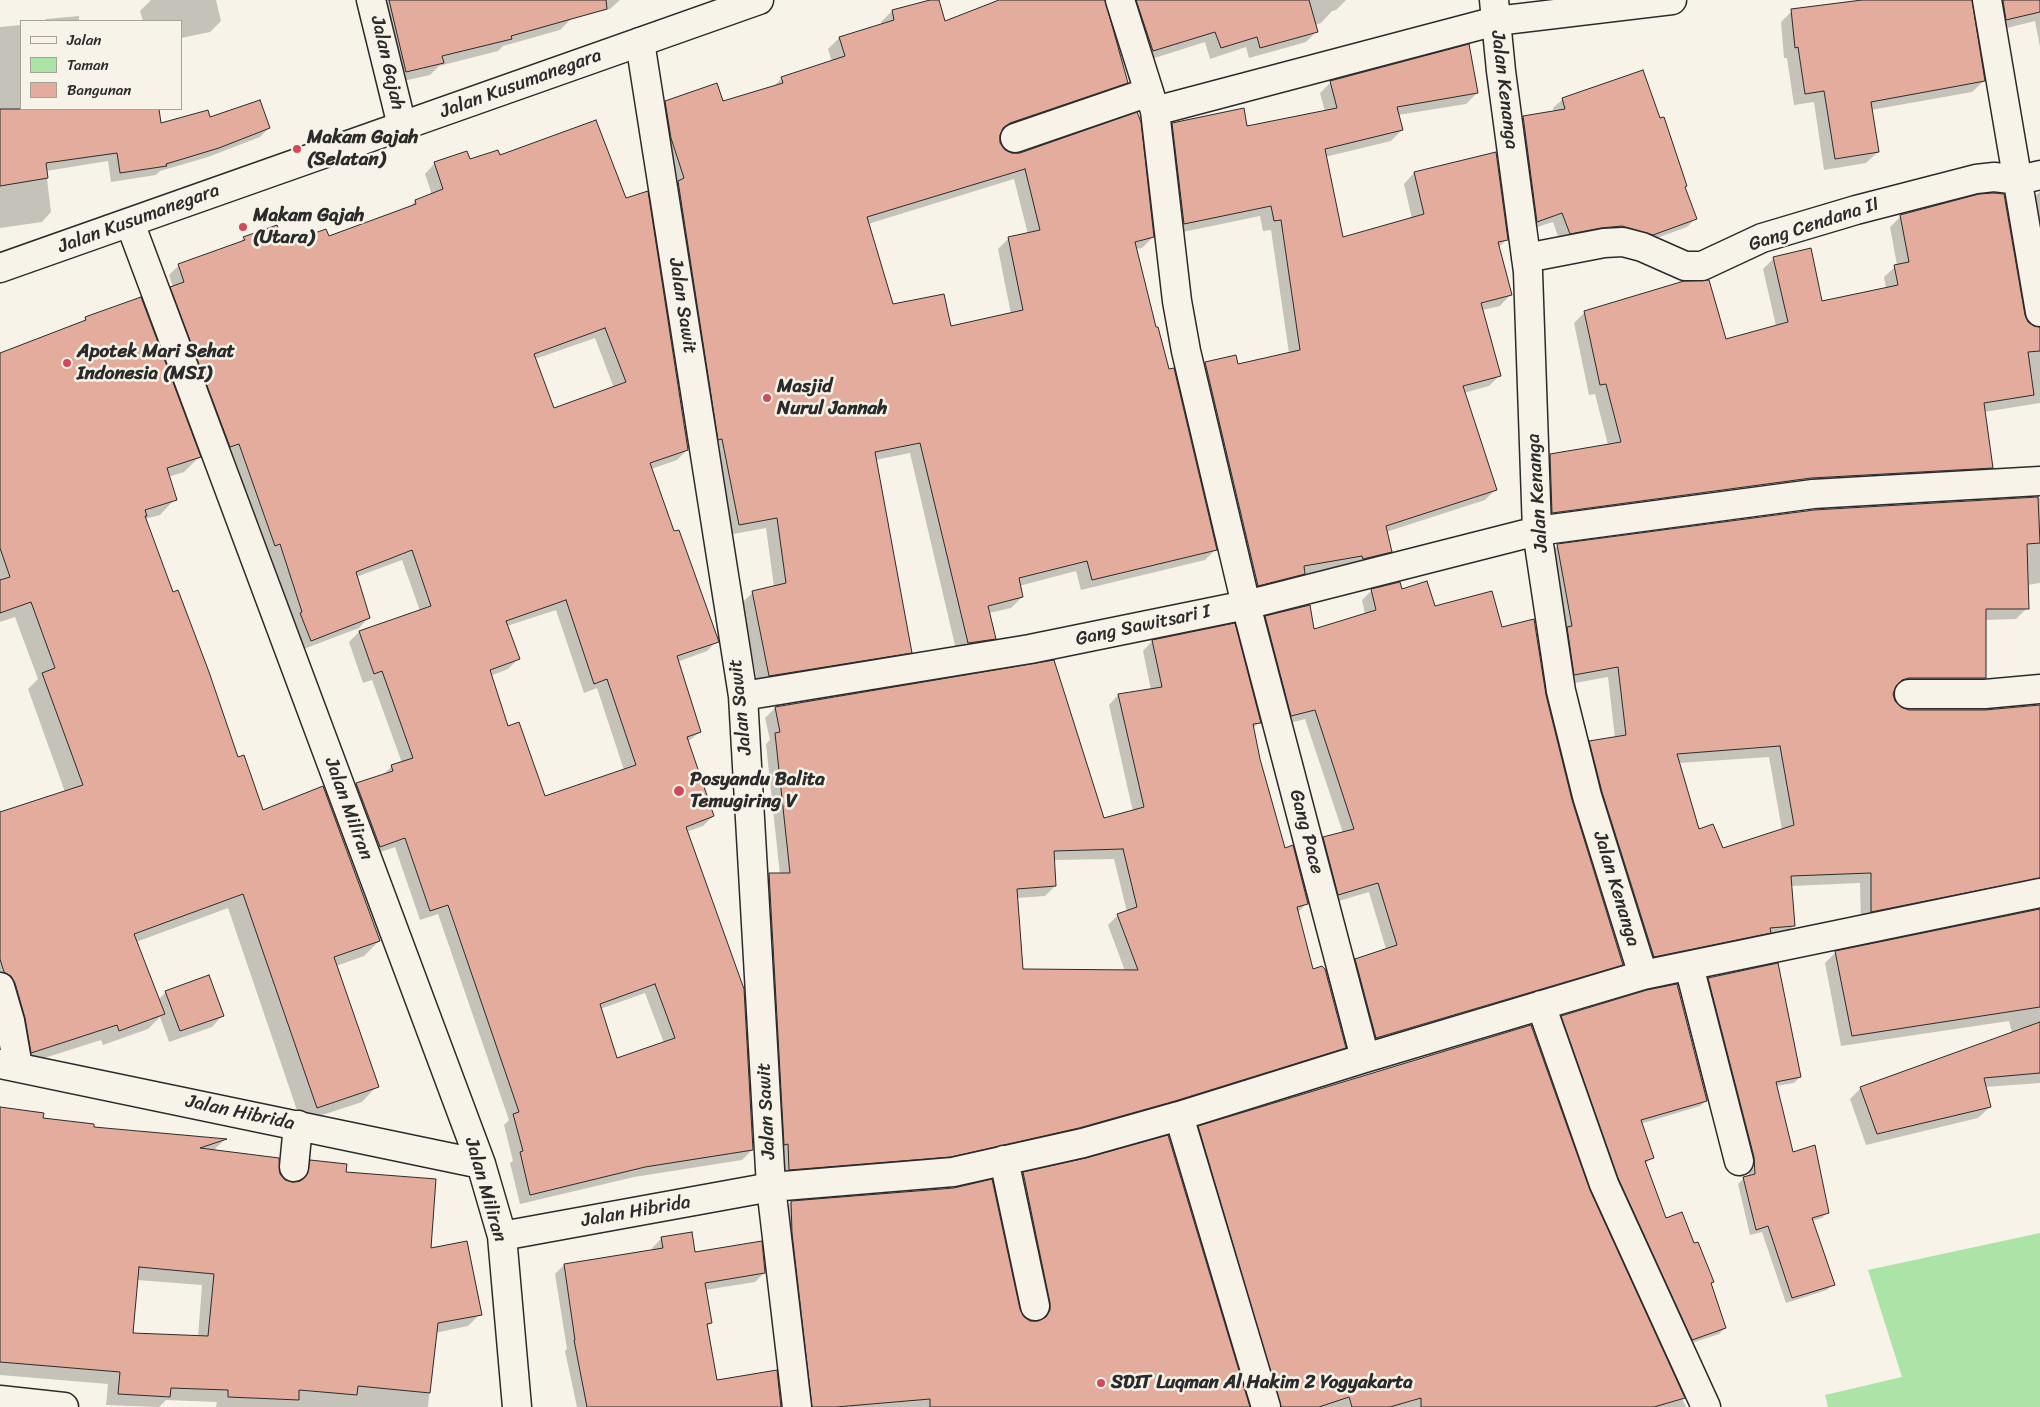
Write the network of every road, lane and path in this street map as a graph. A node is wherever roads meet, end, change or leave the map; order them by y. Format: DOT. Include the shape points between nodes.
graph roads {
  1 [pos="372,0"];
  2 [pos="759,0"];
  3 [pos="1120,0"];
  4 [pos="1672,0"];
  5 [pos="1987,0"];
  6 [pos="1495,11"];
  7 [pos="640,42"];
  8 [pos="1152,102"];
  9 [pos="402,126"];
  10 [pos="1015,138"];
  11 [pos="2029,177"];
  12 [pos="130,223"];
  13 [pos="1526,258"];
  14 [pos="0,268"];
  15 [pos="2040,312"];
  16 [pos="2040,481"];
  17 [pos="1538,531"];
  18 [pos="1246,605"];
  19 [pos="2040,689"];
  20 [pos="1909,694"];
  21 [pos="743,696"];
  22 [pos="2040,893"];
  23 [pos="1690,966"];
  24 [pos="1643,975"];
  25 [pos="0,987"];
  26 [pos="1541,1005"];
  27 [pos="1365,1058"];
  28 [pos="9,1066"];
  29 [pos="1179,1116"];
  30 [pos="298,1125"];
  31 [pos="1004,1160"];
  32 [pos="1739,1161"];
  33 [pos="481,1164"];
  34 [pos="294,1167"];
  35 [pos="771,1187"];
  36 [pos="502,1236"];
  37 [pos="1035,1306"];
  38 [pos="0,1400"];
  39 [pos="64,1407"];
  40 [pos="516,1407"];
  41 [pos="797,1407"];
  42 [pos="1266,1407"];
  43 [pos="1706,1407"];
  1 -- 9 [label="street, Jalan Gajah"];
  2 -- 7 [label="street, Jalan Kusumanegara"];
  3 -- 8 [label="street, Gang Pace"];
  4 -- 6 [label="street"];
  5 -- 11 [label="street"];
  6 -- 8 [label="street"];
  6 -- 13 [label="street, Jalan Kenanga"];
  7 -- 9 [label="street, Jalan Kusumanegara"];
  7 -- 21 [label="street, Jalan Sawit"];
  8 -- 10 [label="street"];
  8 -- 18 [label="street, Gang Pace" via="1180,325"];
  9 -- 12 [label="street, Jalan Kusumanegara"];
  11 -- 13 [label="street, Gang Cendana II" via="1976,179 1856,210 1762,238 1702,266 1685,266 1624,242"];
  11 -- 15 [label="street"];
  12 -- 14 [label="street, Jalan Kusumanegara"];
  12 -- 33 [label="street, Jalan Miliran"];
  13 -- 17 [label="street, Jalan Kenanga"];
  16 -- 17 [label="street, Gang Sawitsari I" via="1813,494"];
  17 -- 18 [label="street, Gang Sawitsari I"];
  17 -- 24 [label="street, Jalan Kenanga" via="1561,691 1587,796"];
  18 -- 21 [label="street, Gang Sawitsari I" via="1030,649"];
  18 -- 27 [label="street, Gang Pace"];
  19 -- 20 [label="street" via="1986,694"];
  21 -- 35 [label="street, Jalan Sawit"];
  22 -- 23 [label="street, Jalan Hibrida"];
  23 -- 24 [label="street, Jalan Hibrida"];
  23 -- 32 [label="street"];
  24 -- 26 [label="street, Jalan Hibrida"];
  25 -- 28 [label="street" via="10,1021"];
  26 -- 27 [label="street, Jalan Hibrida"];
  26 -- 43 [label="street" via="1604,1184"];
  27 -- 29 [label="street, Jalan Hibrida"];
  28 -- 30 [label="street, Jalan Hibrida"];
  29 -- 31 [label="street, Jalan Hibrida" via="1083,1143"];
  29 -- 42 [label="street"];
  30 -- 33 [label="street, Jalan Hibrida"];
  30 -- 34 [label="street"];
  31 -- 35 [label="street, Jalan Hibrida" via="953,1172"];
  31 -- 37 [label="street"];
  33 -- 36 [label="street, Jalan Miliran"];
  35 -- 36 [label="street, Jalan Hibrida"];
  35 -- 41 [label="street, Jalan Sawit"];
  36 -- 40 [label="street, Jalan Miliran"];
  38 -- 39 [label="street"];
}
